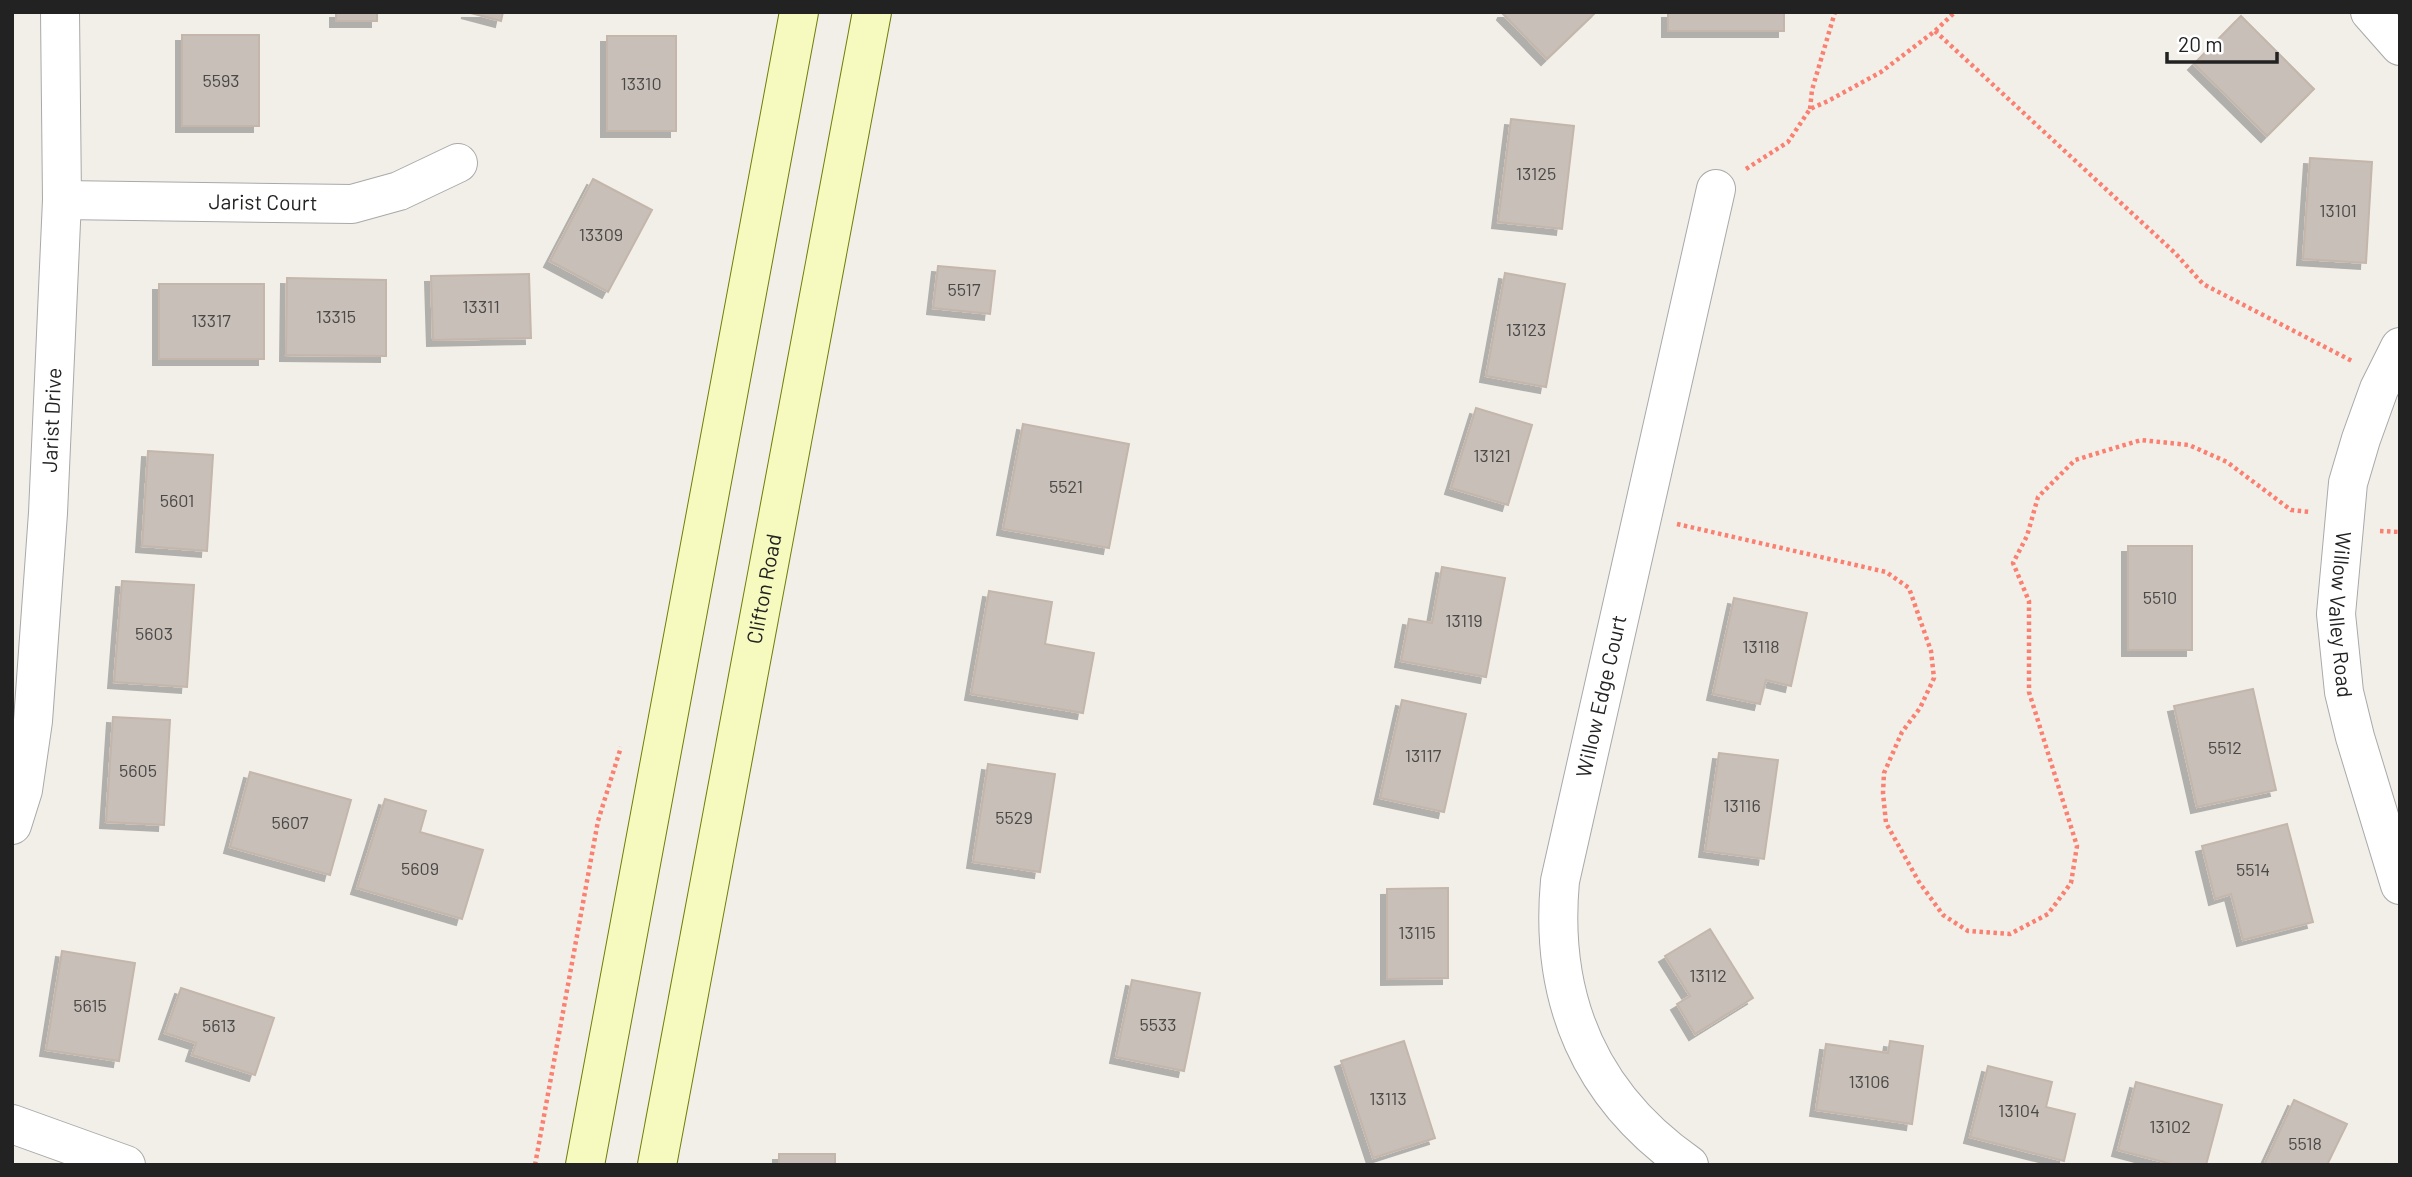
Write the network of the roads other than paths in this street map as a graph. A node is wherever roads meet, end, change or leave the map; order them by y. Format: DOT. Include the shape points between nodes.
graph roads {
  1 [pos="60,12"];
  2 [pos="799,12"];
  3 [pos="872,12"];
  4 [pos="2370,12"];
  5 [pos="2400,46"];
  6 [pos="458,163"];
  7 [pos="1716,189"];
  8 [pos="62,200"];
  9 [pos="2392,362"];
  10 [pos="26,626"];
  11 [pos="12,825"];
  12 [pos="2400,885"];
  13 [pos="12,1125"];
  14 [pos="126,1165"];
  15 [pos="585,1165"];
  16 [pos="657,1165"];
  17 [pos="1689,1165"];
  1 -- 8 [label="street, Jarist Drive"];
  2 -- 15 [label="main road"];
  3 -- 16 [label="main road, Clifton Road"];
  4 -- 5 [label="street"];
  6 -- 8 [label="street, Jarist Court" via="399,191 352,204"];
  7 -- 17 [label="street, Willow Edge Court" via="1557,907 1563,979 1575,1024 1598,1071 1625,1109"];
  8 -- 10 [label="street, Jarist Drive" via="48,513"];
  9 -- 12 [label="street, Willow Valley Road" via="2348,483 2336,614 2344,692"];
  10 -- 11 [label="street, Jarist Drive" via="33,721 23,790"];
  13 -- 14 [label="street"];
}
